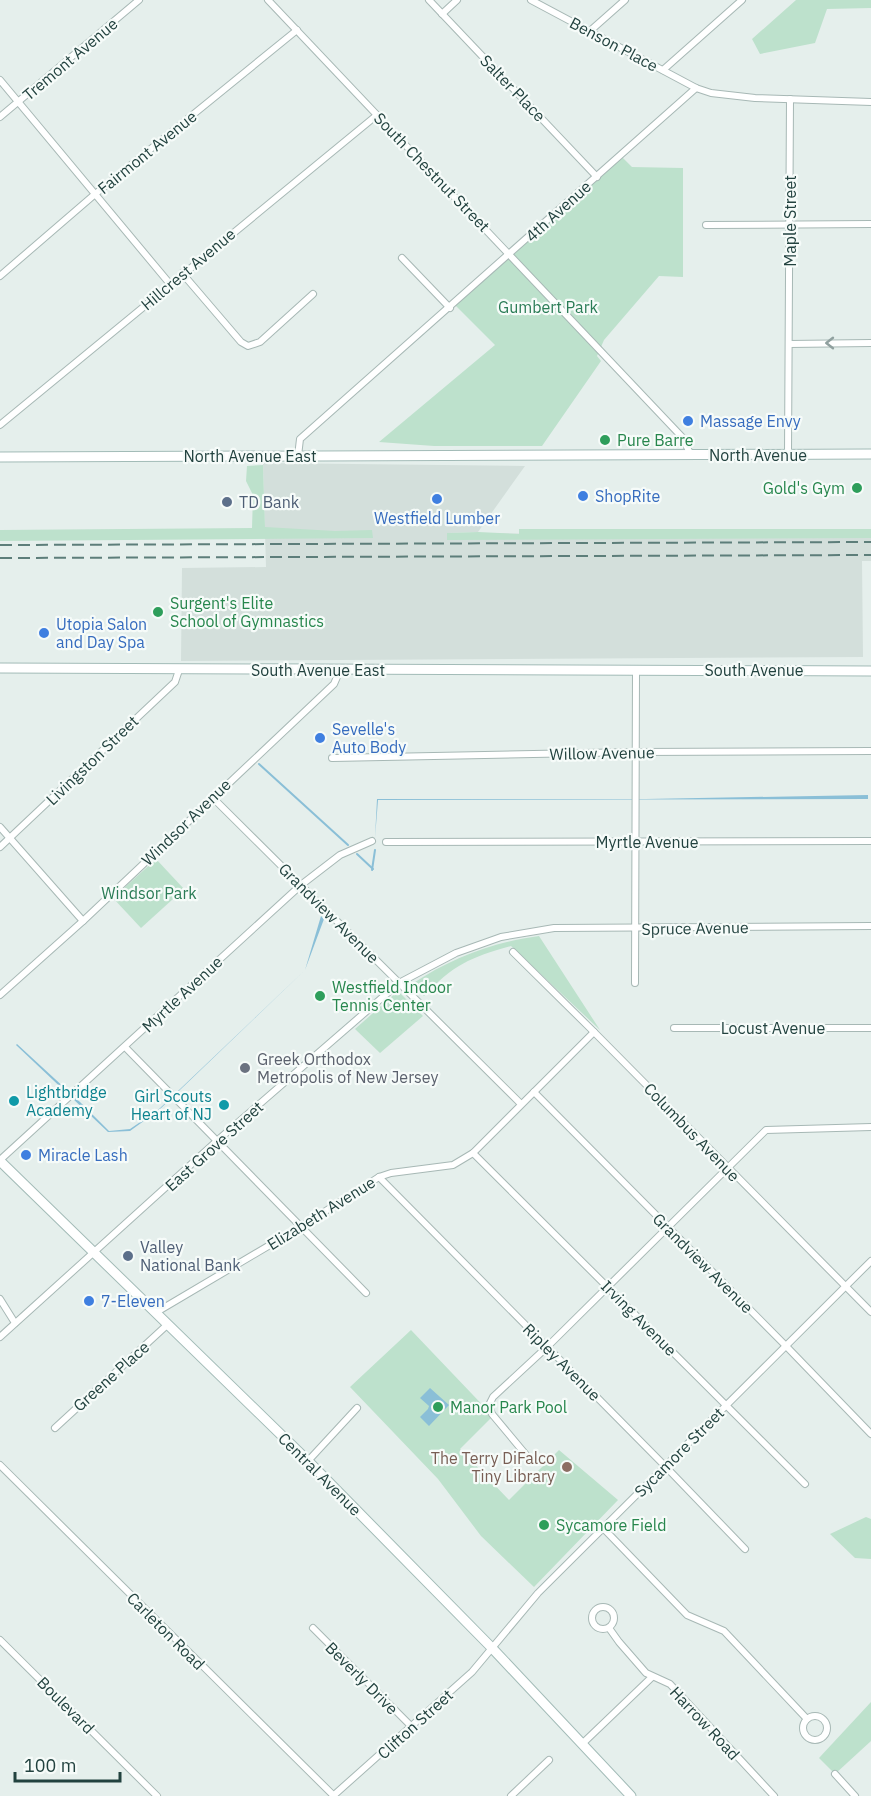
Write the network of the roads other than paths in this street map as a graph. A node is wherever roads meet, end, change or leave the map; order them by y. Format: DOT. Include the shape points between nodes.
graph roads {
  1 [pos="139,0"];
  2 [pos="268,0"];
  3 [pos="429,0"];
  4 [pos="457,0"];
  5 [pos="531,0"];
  6 [pos="625,0"];
  7 [pos="742,0"];
  8 [pos="442,14"];
  9 [pos="297,30"];
  10 [pos="590,31"];
  11 [pos="663,70"];
  12 [pos="0,81"];
  13 [pos="696,88"];
  14 [pos="790,99"];
  15 [pos="18,102"];
  16 [pos="871,102"];
  17 [pos="377,115"];
  18 [pos="0,117"];
  19 [pos="597,177"];
  20 [pos="94,195"];
  21 [pos="789,224"];
  22 [pos="871,224"];
  23 [pos="706,225"];
  24 [pos="510,255"];
  25 [pos="402,258"];
  26 [pos="182,273"];
  27 [pos="0,276"];
  28 [pos="170,284"];
  29 [pos="313,294"];
  30 [pos="450,308"];
  31 [pos="871,343"];
  32 [pos="789,344"];
  33 [pos="0,425"];
  34 [pos="788,454"];
  35 [pos="871,454"];
  36 [pos="500,455"];
  37 [pos="691,455"];
  38 [pos="298,456"];
  39 [pos="0,457"];
  40 [pos="0,668"];
  41 [pos="179,670"];
  42 [pos="340,670"];
  43 [pos="636,671"];
  44 [pos="871,671"];
  45 [pos="635,752"];
  46 [pos="871,752"];
  47 [pos="333,758"];
  48 [pos="213,797"];
  49 [pos="0,827"];
  50 [pos="10,838"];
  51 [pos="372,841"];
  52 [pos="871,841"];
  53 [pos="386,842"];
  54 [pos="634,842"];
  55 [pos="0,848"];
  56 [pos="301,885"];
  57 [pos="83,921"];
  58 [pos="871,926"];
  59 [pos="636,929"];
  60 [pos="519,935"];
  61 [pos="513,952"];
  62 [pos="635,982"];
  63 [pos="399,983"];
  64 [pos="0,994"];
  65 [pos="674,1028"];
  66 [pos="871,1028"];
  67 [pos="594,1032"];
  68 [pos="125,1047"];
  69 [pos="534,1092"];
  70 [pos="521,1104"];
  71 [pos="871,1127"];
  72 [pos="218,1140"];
  73 [pos="473,1153"];
  74 [pos="0,1161"];
  75 [pos="728,1168"];
  76 [pos="379,1177"];
  77 [pos="302,1226"];
  78 [pos="668,1227"];
  79 [pos="94,1252"];
  80 [pos="871,1261"];
  81 [pos="846,1286"];
  82 [pos="608,1287"];
  83 [pos="366,1293"];
  84 [pos="0,1299"];
  85 [pos="871,1312"];
  86 [pos="155,1313"];
  87 [pos="15,1323"];
  88 [pos="167,1325"];
  89 [pos="0,1337"];
  90 [pos="786,1346"];
  91 [pos="547,1347"];
  92 [pos="726,1405"];
  93 [pos="357,1408"];
  94 [pos="55,1428"];
  95 [pos="871,1434"];
  96 [pos="527,1456"];
  97 [pos="308,1461"];
  98 [pos="0,1465"];
  99 [pos="665,1466"];
  100 [pos="805,1484"];
  101 [pos="604,1529"];
  102 [pos="745,1549"];
  103 [pos="312,1628"];
  104 [pos="609,1628"];
  105 [pos="0,1640"];
  106 [pos="492,1648"];
  107 [pos="652,1677"];
  108 [pos="807,1719"];
  109 [pos="412,1727"];
  110 [pos="582,1744"];
  111 [pos="549,1760"];
  112 [pos="835,1774"];
  113 [pos="157,1796"];
  114 [pos="333,1796"];
  115 [pos="511,1796"];
  116 [pos="631,1796"];
  117 [pos="774,1796"];
  118 [pos="855,1796"];
  1 -- 15 [label="street, Tremont Avenue"];
  2 -- 9 [label="street, South Chestnut Street"];
  3 -- 8 [label="street, Salter Place"];
  4 -- 8 [label="street"];
  5 -- 10 [label="street, Benson Place"];
  6 -- 10 [label="street"];
  7 -- 11 [label="street"];
  8 -- 19 [label="street, Salter Place"];
  9 -- 17 [label="street, South Chestnut Street"];
  9 -- 20 [label="street, Fairmont Avenue"];
  10 -- 11 [label="street, Benson Place"];
  11 -- 13 [label="street, Benson Place"];
  12 -- 15 [label="street"];
  13 -- 14 [label="street" via="711,93"];
  13 -- 19 [label="street, 4th Avenue"];
  14 -- 16 [label="street"];
  14 -- 21 [label="street, Maple Street"];
  15 -- 18 [label="street, Tremont Avenue"];
  15 -- 20 [label="street"];
  17 -- 24 [label="street, South Chestnut Street"];
  17 -- 26 [label="street, Hillcrest Avenue"];
  19 -- 24 [label="street, 4th Avenue"];
  20 -- 27 [label="street, Fairmont Avenue"];
  20 -- 28 [label="street"];
  21 -- 22 [label="street"];
  21 -- 23 [label="street"];
  21 -- 32 [label="street, Maple Street"];
  24 -- 30 [label="street, 4th Avenue"];
  24 -- 37 [label="street, South Chestnut Street" via="682,437"];
  25 -- 30 [label="street"];
  26 -- 28 [label="street, Hillcrest Avenue"];
  26 -- 29 [label="street" via="248,346 260,342"];
  28 -- 33 [label="street, Hillcrest Avenue"];
  30 -- 38 [label="street, 4th Avenue" via="300,439"];
  31 -- 32 [label="street, one-way"];
  32 -- 34 [label="street, Maple Street"];
  34 -- 35 [label="main road, North Avenue"];
  34 -- 37 [label="main road, North Avenue"];
  36 -- 37 [label="main road, North Avenue"];
  36 -- 38 [label="main road, North Avenue East"];
  38 -- 39 [label="main road, North Avenue East"];
  40 -- 41 [label="main road, South Avenue East"];
  41 -- 42 [label="main road, South Avenue East"];
  41 -- 50 [label="street, Livingston Street" via="175,682"];
  42 -- 43 [label="main road, South Avenue East"];
  42 -- 48 [label="street, Windsor Avenue" via="334,684"];
  43 -- 44 [label="main road, South Avenue"];
  43 -- 45 [label="street"];
  45 -- 46 [label="street, Willow Avenue"];
  45 -- 47 [label="street, Willow Avenue"];
  45 -- 54 [label="street"];
  48 -- 56 [label="street, Grandview Avenue"];
  48 -- 57 [label="street, Windsor Avenue"];
  49 -- 50 [label="street"];
  50 -- 55 [label="street, Livingston Street"];
  50 -- 57 [label="street"];
  51 -- 56 [label="street, Myrtle Avenue" via="340,855"];
  52 -- 54 [label="street, Myrtle Avenue"];
  53 -- 54 [label="street, Myrtle Avenue"];
  54 -- 59 [label="street"];
  56 -- 63 [label="street, Grandview Avenue"];
  56 -- 68 [label="street, Myrtle Avenue"];
  57 -- 64 [label="street, Windsor Avenue"];
  58 -- 59 [label="street, Spruce Avenue"];
  59 -- 60 [label="street, Spruce Avenue" via="554,928"];
  59 -- 62 [label="street"];
  60 -- 63 [label="street, East Grove Street" via="501,937 456,953"];
  61 -- 67 [label="street, Columbus Avenue"];
  63 -- 70 [label="street, Grandview Avenue"];
  63 -- 72 [label="street, East Grove Street"];
  65 -- 66 [label="street, Locust Avenue"];
  67 -- 69 [label="street, Elizabeth Avenue"];
  67 -- 75 [label="street, Columbus Avenue"];
  68 -- 72 [label="street"];
  68 -- 74 [label="street, Myrtle Avenue"];
  69 -- 70 [label="street, Elizabeth Avenue"];
  69 -- 78 [label="street, Grandview Avenue"];
  70 -- 73 [label="street, Elizabeth Avenue"];
  71 -- 75 [label="street" via="771,1128"];
  72 -- 77 [label="street"];
  72 -- 79 [label="street, East Grove Street"];
  73 -- 76 [label="street, Elizabeth Avenue" via="453,1165"];
  73 -- 82 [label="street, Irving Avenue"];
  74 -- 79 [label="main road, Central Avenue"];
  75 -- 78 [label="street"];
  75 -- 81 [label="street, Columbus Avenue"];
  76 -- 77 [label="street, Elizabeth Avenue"];
  76 -- 91 [label="street, Ripley Avenue"];
  77 -- 83 [label="street"];
  77 -- 86 [label="street, Elizabeth Avenue"];
  78 -- 82 [label="street"];
  78 -- 90 [label="street, Grandview Avenue"];
  79 -- 86 [label="main road, Central Avenue"];
  79 -- 87 [label="street, East Grove Street"];
  80 -- 81 [label="street, Sycamore Street"];
  81 -- 85 [label="street, Columbus Avenue"];
  81 -- 90 [label="street, Sycamore Street"];
  82 -- 91 [label="street"];
  82 -- 92 [label="street, Irving Avenue"];
  84 -- 87 [label="street"];
  86 -- 88 [label="main road, Central Avenue"];
  87 -- 89 [label="street, East Grove Street"];
  88 -- 94 [label="street, Greene Place"];
  88 -- 97 [label="main road, Central Avenue"];
  90 -- 92 [label="street, Sycamore Street"];
  90 -- 95 [label="street, Grandview Avenue"];
  91 -- 96 [label="street" via="489,1405"];
  91 -- 99 [label="street, Ripley Avenue"];
  92 -- 99 [label="street, Sycamore Street"];
  92 -- 100 [label="street, Irving Avenue"];
  93 -- 97 [label="street"];
  97 -- 106 [label="main road, Central Avenue"];
  98 -- 114 [label="street, Carleton Road"];
  99 -- 101 [label="street, Sycamore Street"];
  99 -- 102 [label="street, Ripley Avenue"];
  101 -- 106 [label="street, Sycamore Street" via="538,1593"];
  101 -- 108 [label="street" via="687,1615 724,1631"];
  103 -- 109 [label="street, Beverly Drive"];
  104 -- 107 [label="street, Harrow Road"];
  105 -- 113 [label="street, Boulevard"];
  106 -- 109 [label="street, Clifton Street" via="472,1672"];
  106 -- 110 [label="main road, Central Avenue"];
  107 -- 110 [label="street"];
  107 -- 117 [label="street, Harrow Road" via="670,1684"];
  109 -- 114 [label="street, Clifton Street"];
  110 -- 116 [label="main road, Central Avenue"];
  111 -- 115 [label="street"];
  112 -- 118 [label="street"];
}
